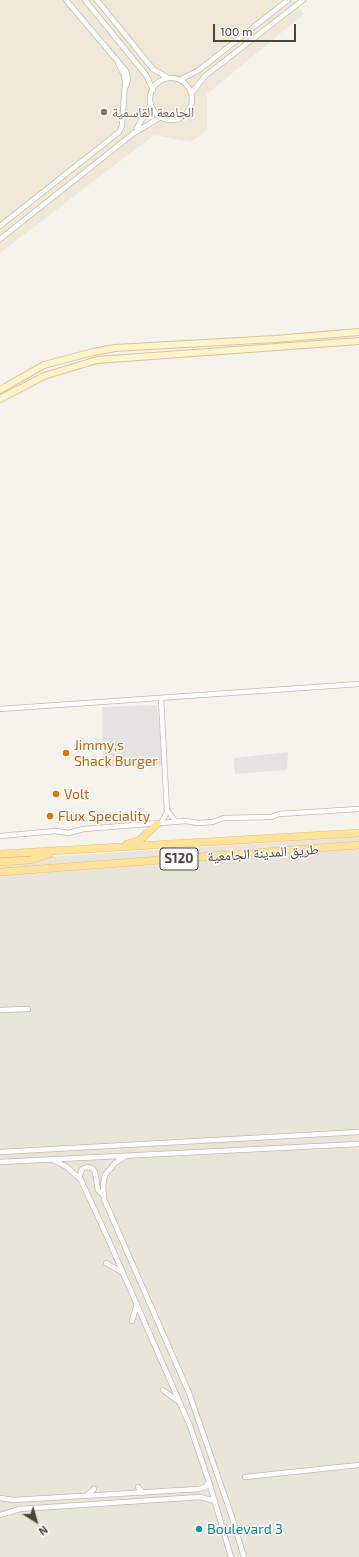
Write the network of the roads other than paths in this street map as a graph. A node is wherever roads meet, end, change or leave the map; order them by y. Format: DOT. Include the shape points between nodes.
graph roads {
  1 [pos="66,0"];
  2 [pos="85,0"];
  3 [pos="97,0"];
  4 [pos="288,0"];
  5 [pos="303,0"];
  6 [pos="168,78"];
  7 [pos="180,80"];
  8 [pos="153,90"];
  9 [pos="191,94"];
  10 [pos="151,104"];
  11 [pos="161,117"];
  12 [pos="134,133"];
  13 [pos="0,226"];
  14 [pos="0,239"];
  15 [pos="359,332"];
  16 [pos="359,341"];
  17 [pos="0,390"];
  18 [pos="0,399"];
  19 [pos="359,684"];
  20 [pos="161,699"];
  21 [pos="0,709"];
  22 [pos="166,808"];
  23 [pos="359,809"];
  24 [pos="176,822"];
  25 [pos="159,823"];
  26 [pos="359,829"];
  27 [pos="349,834"];
  28 [pos="359,834"];
  29 [pos="0,836"];
  30 [pos="359,846"];
  31 [pos="118,848"];
  32 [pos="52,852"];
  33 [pos="0,854"];
  34 [pos="0,862"];
  35 [pos="0,872"];
  36 [pos="28,1009"];
  37 [pos="0,1010"];
  38 [pos="359,1132"];
  39 [pos="180,1143"];
  40 [pos="359,1144"];
  41 [pos="0,1152"];
  42 [pos="181,1154"];
  43 [pos="126,1156"];
  44 [pos="51,1159"];
  45 [pos="0,1162"];
  46 [pos="79,1178"];
  47 [pos="103,1194"];
  48 [pos="106,1263"];
  49 [pos="123,1272"];
  50 [pos="137,1304"];
  51 [pos="132,1320"];
  52 [pos="163,1390"];
  53 [pos="180,1402"];
  54 [pos="359,1465"];
  55 [pos="245,1477"];
  56 [pos="210,1482"];
  57 [pos="138,1487"];
  58 [pos="203,1488"];
  59 [pos="94,1489"];
  60 [pos="143,1493"];
  61 [pos="86,1496"];
  62 [pos="203,1497"];
  63 [pos="0,1498"];
  64 [pos="215,1502"];
  65 [pos="0,1514"];
  66 [pos="231,1557"];
  67 [pos="244,1557"];
  1 -- 13 [label="street" via="126,71 128,76 122,118 118,130 108,141"];
  2 -- 8 [label="street" via="146,75"];
  3 -- 6 [label="street" via="153,69"];
  4 -- 7 [label="street" via="199,70"];
  5 -- 9 [label="street" via="205,76"];
  6 -- 7 [label="street"];
  6 -- 8 [label="street" via="161,81"];
  7 -- 9 [label="street"];
  8 -- 10 [label="street"];
  9 -- 11 [label="street" via="191,104 184,114 173,119"];
  10 -- 11 [label="street"];
  10 -- 12 [label="street"];
  11 -- 12 [label="street"];
  12 -- 14 [label="street"];
  15 -- 17 [label="main road" via="115,348 44,365"];
  16 -- 18 [label="main road" via="97,360 44,376"];
  19 -- 20 [label="street"];
  20 -- 21 [label="street"];
  20 -- 22 [label="street"];
  22 -- 24 [label="street"];
  22 -- 25 [label="street" via="166,817"];
  23 -- 24 [label="street" via="256,818 223,818 213,822"];
  24 -- 25 [label="street"];
  25 -- 29 [label="street" via="84,829 68,833 56,831"];
  25 -- 31 [label="main road" via="140,840"];
  26 -- 27 [label="main road"];
  27 -- 28 [label="main road, طريق المدينة الجامعية / S120"];
  27 -- 31 [label="main road, طريق المدينة الجامعية / S120"];
  30 -- 35 [label="main road, طريق المدينة الجامعية / S120"];
  31 -- 32 [label="main road, طريق المدينة الجامعية / S120"];
  32 -- 33 [label="main road, طريق المدينة الجامعية / S120"];
  32 -- 34 [label="main road" via="30,860"];
  36 -- 37 [label="street"];
  38 -- 39 [label="street"];
  39 -- 41 [label="street"];
  39 -- 42 [label="street"];
  40 -- 42 [label="street"];
  42 -- 43 [label="street"];
  43 -- 44 [label="street"];
  43 -- 47 [label="street" via="115,1162 107,1171"];
  44 -- 45 [label="street"];
  44 -- 46 [label="street" via="67,1167"];
  46 -- 47 [label="street" via="82,1169 92,1168 98,1190"];
  46 -- 49 [label="street"];
  47 -- 67 [label="street" via="105,1204 189,1393"];
  48 -- 49 [label="street"];
  49 -- 50 [label="street"];
  50 -- 51 [label="street"];
  50 -- 53 [label="street"];
  52 -- 53 [label="street"];
  53 -- 56 [label="street"];
  54 -- 55 [label="street"];
  56 -- 58 [label="street"];
  56 -- 64 [label="street"];
  57 -- 60 [label="street"];
  58 -- 60 [label="street"];
  58 -- 62 [label="street"];
  59 -- 61 [label="street"];
  60 -- 61 [label="street"];
  61 -- 63 [label="street" via="14,1500"];
  62 -- 64 [label="street"];
  62 -- 65 [label="street" via="20,1509"];
  64 -- 66 [label="street"];
}
